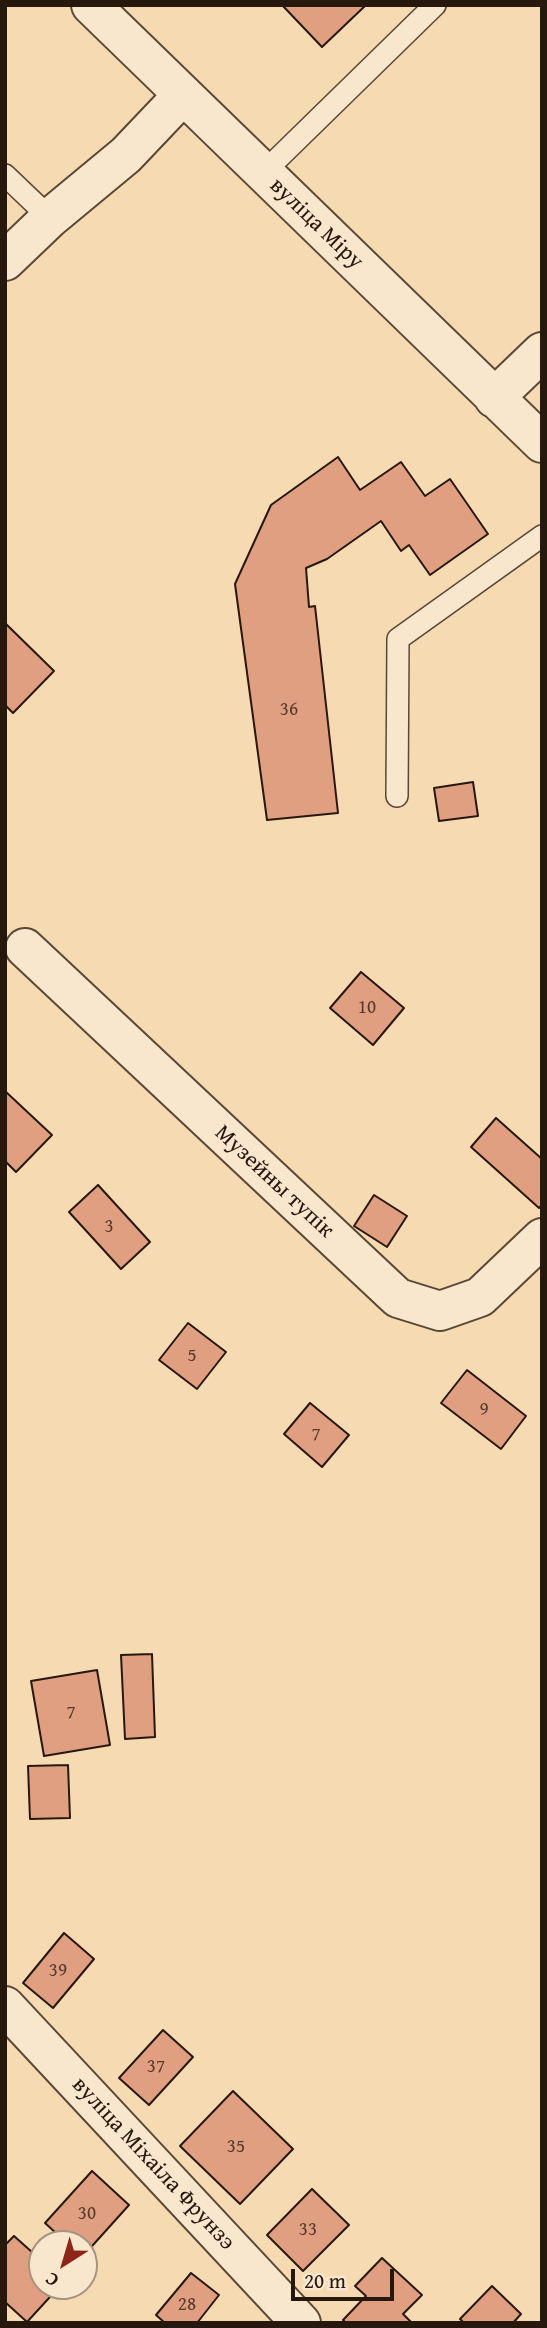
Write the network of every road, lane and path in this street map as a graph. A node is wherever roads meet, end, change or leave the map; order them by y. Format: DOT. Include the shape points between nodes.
graph roads {
  1 [pos="91,5"];
  2 [pos="435,5"];
  3 [pos="183,95"];
  4 [pos="263,173"];
  5 [pos="5,175"];
  6 [pos="50,218"];
  7 [pos="5,261"];
  8 [pos="542,352"];
  9 [pos="494,398"];
  10 [pos="542,443"];
  11 [pos="542,536"];
  12 [pos="397,796"];
  13 [pos="25,948"];
  14 [pos="542,1238"];
  15 [pos="5,2006"];
  16 [pos="301,2323"];
  1 -- 3 [label="street, вуліца Міру"];
  2 -- 4 [label="lane"];
  3 -- 4 [label="street, вуліца Міру"];
  3 -- 6 [label="street" via="126,155"];
  4 -- 9 [label="street, вуліца Міру"];
  5 -- 6 [label="lane"];
  6 -- 7 [label="street"];
  8 -- 9 [label="street"];
  9 -- 10 [label="street, вуліца Міру"];
  11 -- 12 [label="lane" via="398,639"];
  13 -- 14 [label="street, Музейны тупік" via="398,1297 440,1311 480,1297"];
  15 -- 16 [label="street, вуліца Міхаіла Фрунзэ"];
}
